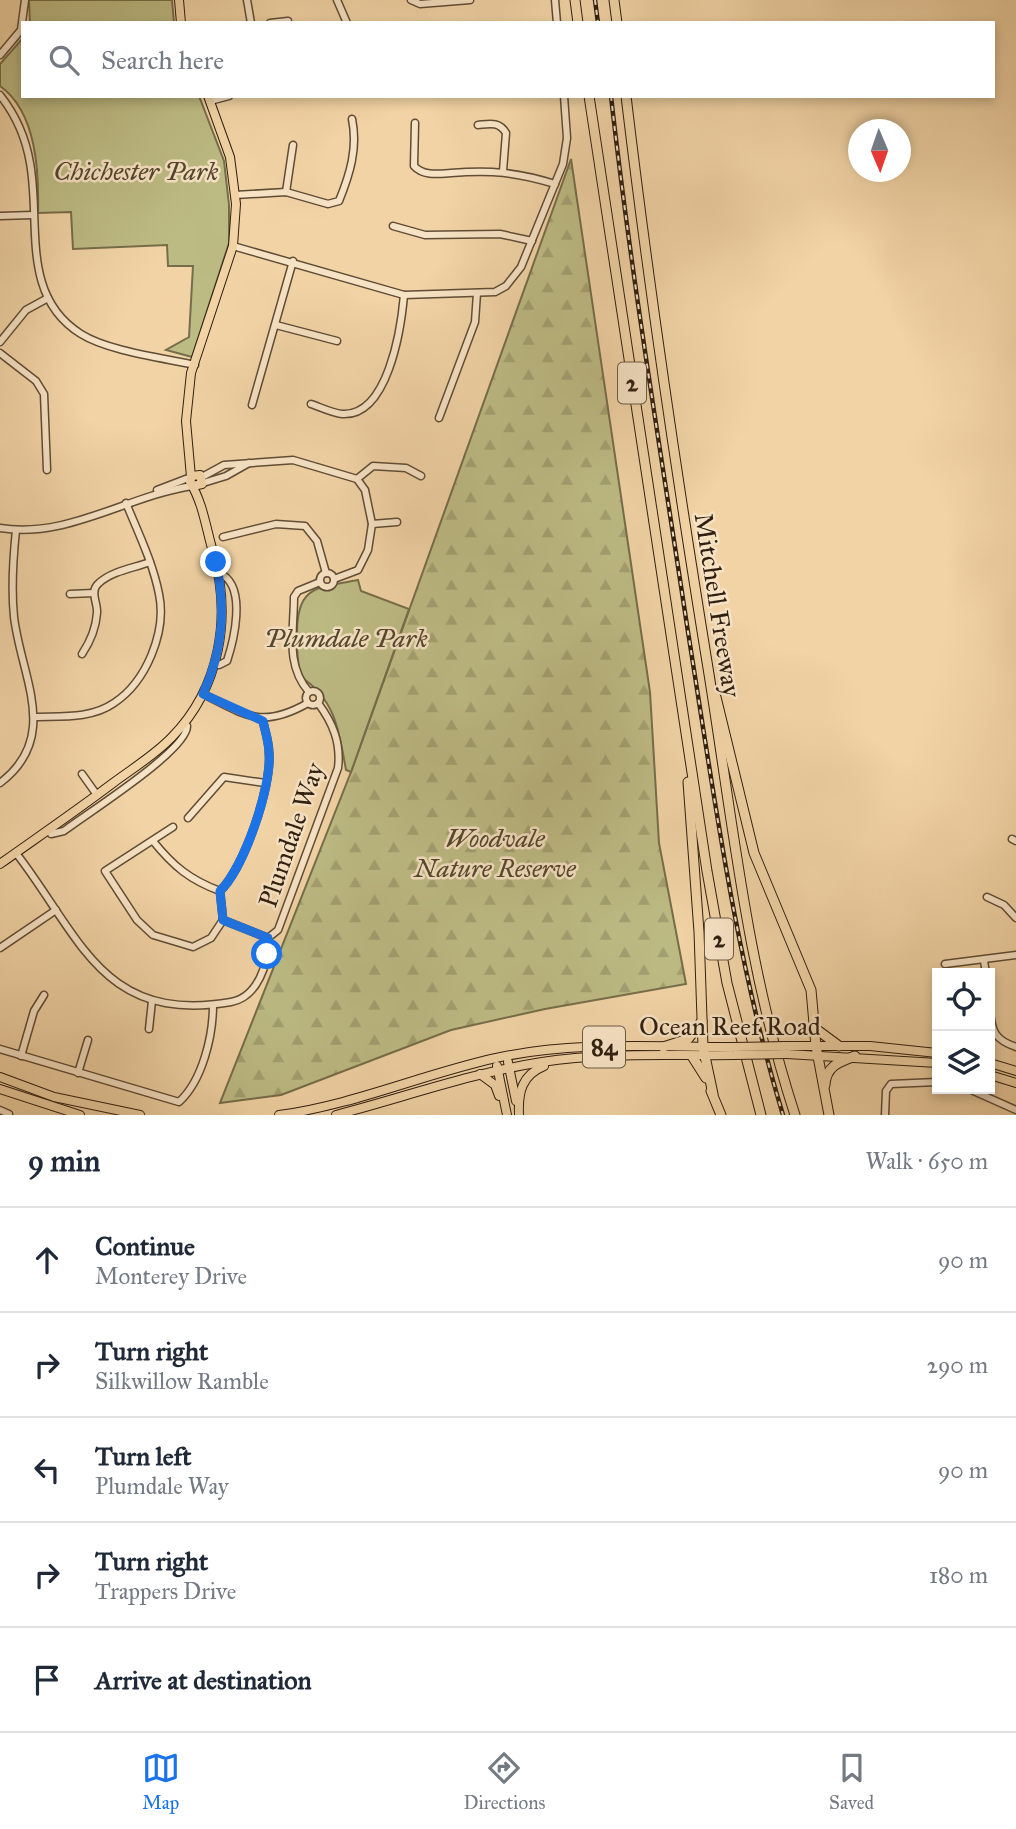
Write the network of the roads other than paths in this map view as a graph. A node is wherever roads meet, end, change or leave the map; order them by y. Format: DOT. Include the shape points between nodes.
graph roads {
  1 [pos="25,0"];
  2 [pos="179,0"];
  3 [pos="247,0"];
  4 [pos="337,0"];
  5 [pos="411,0"];
  6 [pos="470,0"];
  7 [pos="555,0"];
  8 [pos="575,0"];
  9 [pos="614,0"];
  10 [pos="22,21"];
  11 [pos="181,21"];
  12 [pos="251,21"];
  13 [pos="346,21"];
  14 [pos="557,21"];
  15 [pos="578,21"];
  16 [pos="617,21"];
  17 [pos="21,30"];
  18 [pos="0,55"];
  19 [pos="0,95"];
  20 [pos="564,98"];
  21 [pos="589,98"];
  22 [pos="626,98"];
  23 [pos="209,99"];
  24 [pos="352,118"];
  25 [pos="415,123"];
  26 [pos="478,125"];
  27 [pos="293,145"];
  28 [pos="503,171"];
  29 [pos="555,184"];
  30 [pos="286,191"];
  31 [pos="234,195"];
  32 [pos="33,215"];
  33 [pos="0,216"];
  34 [pos="393,226"];
  35 [pos="532,241"];
  36 [pos="233,246"];
  37 [pos="293,261"];
  38 [pos="477,293"];
  39 [pos="404,295"];
  40 [pos="48,298"];
  41 [pos="276,325"];
  42 [pos="337,341"];
  43 [pos="0,342"];
  44 [pos="0,353"];
  45 [pos="195,367"];
  46 [pos="311,404"];
  47 [pos="252,405"];
  48 [pos="439,418"];
  49 [pos="251,462"];
  50 [pos="47,470"];
  51 [pos="421,476"];
  52 [pos="357,479"];
  53 [pos="197,481"];
  54 [pos="126,503"];
  55 [pos="397,522"];
  56 [pos="372,524"];
  57 [pos="0,528"];
  58 [pos="16,530"];
  59 [pos="223,537"];
  60 [pos="150,562"];
  61 [pos="326,573"];
  62 [pos="334,579"];
  63 [pos="320,582"];
  64 [pos="94,593"];
  65 [pos="69,594"];
  66 [pos="82,654"];
  67 [pos="708,669"];
  68 [pos="309,692"];
  69 [pos="205,695"];
  70 [pos="308,703"];
  71 [pos="318,704"];
  72 [pos="35,717"];
  73 [pos="263,721"];
  74 [pos="690,760"];
  75 [pos="82,774"];
  76 [pos="0,783"];
  77 [pos="265,783"];
  78 [pos="97,795"];
  79 [pos="188,818"];
  80 [pos="173,827"];
  81 [pos="153,841"];
  82 [pos="17,855"];
  83 [pos="0,864"];
  84 [pos="0,870"];
  85 [pos="220,891"];
  86 [pos="987,897"];
  87 [pos="56,910"];
  88 [pos="1016,918"];
  89 [pos="223,920"];
  90 [pos="268,938"];
  91 [pos="0,948"];
  92 [pos="1016,955"];
  93 [pos="984,961"];
  94 [pos="945,964"];
  95 [pos="985,968"];
  96 [pos="44,995"];
  97 [pos="152,1001"];
  98 [pos="213,1005"];
  99 [pos="702,1020"];
  100 [pos="149,1029"];
  101 [pos="816,1029"];
  102 [pos="992,1031"];
  103 [pos="88,1040"];
  104 [pos="839,1046"];
  105 [pos="663,1047"];
  106 [pos="1016,1047"];
  107 [pos="0,1049"];
  108 [pos="703,1051"];
  109 [pos="817,1051"];
  110 [pos="932,1053"];
  111 [pos="21,1056"];
  112 [pos="506,1056"];
  113 [pos="692,1056"];
  114 [pos="855,1056"];
  115 [pos="495,1058"];
  116 [pos="557,1060"];
  117 [pos="932,1063"];
  118 [pos="995,1065"];
  119 [pos="509,1068"];
  120 [pos="498,1070"];
  121 [pos="1016,1071"];
  122 [pos="78,1073"];
  123 [pos="480,1074"];
  124 [pos="0,1076"];
  125 [pos="995,1077"];
  126 [pos="932,1082"];
  127 [pos="1016,1083"];
  128 [pos="0,1089"];
  129 [pos="713,1094"];
  130 [pos="825,1094"];
  131 [pos="980,1094"];
  132 [pos="0,1110"];
  133 [pos="1016,1110"];
  134 [pos="112,1112"];
  135 [pos="9,1114"];
  136 [pos="519,1114"];
  137 [pos="80,1115"];
  138 [pos="140,1115"];
  139 [pos="279,1115"];
  140 [pos="336,1115"];
  141 [pos="506,1115"];
  142 [pos="721,1115"];
  143 [pos="761,1115"];
  144 [pos="795,1115"];
  145 [pos="829,1115"];
  146 [pos="885,1115"];
  1 -- 10 [label="street"];
  2 -- 11 [label="main road"];
  3 -- 12 [label="street"];
  4 -- 13 [label="street"];
  5 -- 6 [label="street" via="420,4"];
  7 -- 14 [label="street"];
  8 -- 15 [label="highway"];
  9 -- 16 [label="highway"];
  17 -- 18 [label="street"];
  19 -- 32 [label="street" via="21,129 31,163"];
  20 -- 29 [label="street" via="566,150"];
  21 -- 74 [label="highway, Mitchell Freeway / 2"];
  22 -- 67 [label="highway, Mitchell Freeway / 2" via="651,308"];
  23 -- 31 [label="main road" via="230,158"];
  24 -- 30 [label="street" via="355,135 350,172 339,201 328,204"];
  25 -- 28 [label="street" via="414,166 418,171"];
  26 -- 28 [label="street" via="503,128"];
  27 -- 30 [label="street"];
  28 -- 29 [label="street"];
  29 -- 35 [label="street"];
  30 -- 31 [label="street"];
  31 -- 36 [label="main road"];
  32 -- 33 [label="street"];
  32 -- 40 [label="street" via="35,259"];
  34 -- 35 [label="street" via="425,235 500,234"];
  35 -- 38 [label="street" via="506,286"];
  36 -- 37 [label="street"];
  36 -- 45 [label="main road"];
  37 -- 39 [label="street"];
  37 -- 41 [label="street"];
  38 -- 39 [label="street"];
  38 -- 48 [label="street" via="475,322"];
  39 -- 46 [label="street" via="401,328 378,396 363,408 342,414"];
  40 -- 43 [label="street" via="26,310"];
  40 -- 45 [label="street" via="59,316 82,335"];
  41 -- 42 [label="street"];
  41 -- 47 [label="street"];
  44 -- 50 [label="street" via="36,381 44,394"];
  45 -- 53 [label="main road" via="186,410"];
  49 -- 52 [label="street" via="293,460"];
  49 -- 53 [label="street" via="231,474"];
  49 -- 53 [label="street" via="224,465"];
  51 -- 52 [label="street" via="406,468 373,466"];
  52 -- 56 [label="street" via="365,490"];
  53 -- 54 [label="street"];
  53 -- 69 [label="main road" via="223,611"];
  53 -- 69 [label="main road" via="223,575 227,611 219,665"];
  54 -- 58 [label="street" via="57,527"];
  54 -- 60 [label="street"];
  55 -- 56 [label="street"];
  56 -- 62 [label="street" via="368,550 358,570"];
  57 -- 58 [label="street"];
  58 -- 72 [label="street" via="14,618"];
  59 -- 61 [label="street" via="276,524 305,526 317,541"];
  60 -- 64 [label="street" via="109,576 96,584"];
  60 -- 72 [label="street" via="160,597 158,639 141,675 114,704 82,716"];
  61 -- 62 [label="street"];
  61 -- 63 [label="street"];
  62 -- 63 [label="street" via="327,587"];
  63 -- 68 [label="street" via="294,597 292,666"];
  64 -- 65 [label="street"];
  64 -- 66 [label="street" via="97,612 91,641"];
  67 -- 101 [label="highway" via="754,853 807,975"];
  67 -- 144 [label="highway, Mitchell Freeway / 2" via="749,942 774,1051"];
  68 -- 70 [label="street"];
  68 -- 71 [label="street" via="320,694"];
  69 -- 73 [label="street"];
  69 -- 78 [label="main road" via="165,744"];
  69 -- 82 [label="main road" via="187,726 162,751"];
  70 -- 71 [label="street"];
  70 -- 73 [label="street" via="285,716"];
  71 -- 90 [label="street, Plumdale Way" via="333,724 340,753 338,768 278,930"];
  72 -- 76 [label="street" via="29,752"];
  73 -- 77 [label="street" via="270,755"];
  74 -- 99 [label="highway"];
  74 -- 143 [label="highway, Mitchell Freeway / 2" via="727,983"];
  75 -- 78 [label="street"];
  77 -- 79 [label="street" via="224,776"];
  77 -- 85 [label="street" via="249,841 232,879"];
  78 -- 82 [label="main road"];
  80 -- 81 [label="street"];
  81 -- 85 [label="street" via="174,867 197,883"];
  81 -- 89 [label="street" via="105,871 137,920 153,935 193,947 211,938"];
  82 -- 83 [label="main road"];
  82 -- 84 [label="main road"];
  82 -- 87 [label="street"];
  85 -- 89 [label="street"];
  86 -- 88 [label="street"];
  87 -- 91 [label="street"];
  87 -- 97 [label="street" via="93,963 124,990"];
  89 -- 90 [label="street"];
  90 -- 98 [label="street, Plumdale Way" via="254,990 239,1000"];
  92 -- 93 [label="street"];
  93 -- 94 [label="street"];
  93 -- 95 [label="street"];
  96 -- 111 [label="street" via="34,1011"];
  97 -- 98 [label="street"];
  97 -- 100 [label="street"];
  98 -- 122 [label="street" via="213,1031 189,1093 179,1102"];
  99 -- 105 [label="highway" via="688,1039"];
  99 -- 108 [label="highway"];
  101 -- 104 [label="highway"];
  101 -- 109 [label="highway"];
  102 -- 106 [label="street" via="1001,1042"];
  103 -- 122 [label="street"];
  104 -- 109 [label="main road, Ocean Reef Road / 84"];
  104 -- 110 [label="main road, Ocean Reef Road / 84"];
  105 -- 108 [label="main road, Ocean Reef Road / 84"];
  105 -- 112 [label="main road, Ocean Reef Road / 84"];
  107 -- 111 [label="street"];
  108 -- 109 [label="main road, Ocean Reef Road / 84, bridge"];
  108 -- 113 [label="main road, Ocean Reef Road / 84"];
  108 -- 129 [label="highway"];
  109 -- 114 [label="main road, Ocean Reef Road / 84"];
  109 -- 130 [label="highway"];
  111 -- 122 [label="street"];
  112 -- 115 [label="main road, Ocean Reef Road / 84"];
  112 -- 119 [label="main road"];
  113 -- 116 [label="main road, Ocean Reef Road / 84"];
  113 -- 129 [label="highway"];
  114 -- 117 [label="main road, Ocean Reef Road / 84"];
  114 -- 130 [label="highway" via="829,1070"];
  115 -- 120 [label="main road"];
  115 -- 139 [label="main road, Ocean Reef Road / 84" via="368,1096"];
  116 -- 119 [label="main road, Ocean Reef Road / 84"];
  116 -- 136 [label="main road" via="529,1075 518,1097"];
  118 -- 121 [label="main road"];
  119 -- 120 [label="main road, Ocean Reef Road / 84"];
  119 -- 136 [label="main road"];
  120 -- 123 [label="main road, Ocean Reef Road / 84"];
  120 -- 141 [label="main road"];
  123 -- 140 [label="main road, Ocean Reef Road / 84"];
  123 -- 141 [label="main road" via="495,1085"];
  124 -- 134 [label="main road"];
  125 -- 127 [label="main road"];
  126 -- 146 [label="street" via="891,1084 886,1091"];
  128 -- 137 [label="main road"];
  129 -- 142 [label="highway"];
  130 -- 145 [label="highway"];
  131 -- 133 [label="street"];
  132 -- 135 [label="street"];
  134 -- 138 [label="main road"];
}
